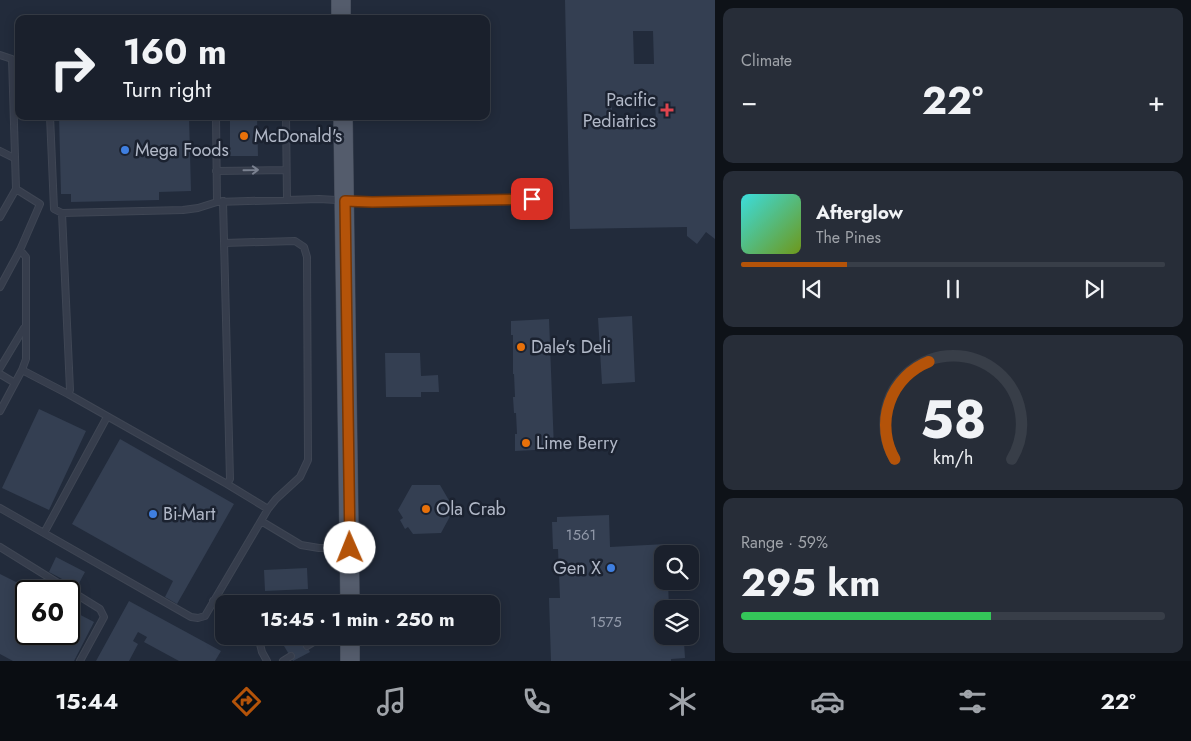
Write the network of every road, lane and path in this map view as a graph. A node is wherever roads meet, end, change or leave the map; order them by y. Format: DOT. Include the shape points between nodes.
graph roads {
  1 [pos="341,0"];
  2 [pos="341,15"];
  3 [pos="0,55"];
  4 [pos="50,120"];
  5 [pos="216,120"];
  6 [pos="286,120"];
  7 [pos="343,120"];
  8 [pos="0,151"];
  9 [pos="14,158"];
  10 [pos="286,170"];
  11 [pos="216,171"];
  12 [pos="16,189"];
  13 [pos="532,199"];
  14 [pos="287,200"];
  15 [pos="220,201"];
  16 [pos="345,201"];
  17 [pos="40,204"];
  18 [pos="54,209"];
  19 [pos="62,213"];
  20 [pos="0,217"];
  21 [pos="224,243"];
  22 [pos="20,250"];
  23 [pos="0,287"];
  24 [pos="26,328"];
  25 [pos="0,368"];
  26 [pos="22,370"];
  27 [pos="0,374"];
  28 [pos="15,383"];
  29 [pos="68,394"];
  30 [pos="0,411"];
  31 [pos="108,417"];
  32 [pos="227,484"];
  33 [pos="0,508"];
  34 [pos="268,509"];
  35 [pos="261,521"];
  36 [pos="44,533"];
  37 [pos="0,548"];
  38 [pos="350,548"];
  39 [pos="350,595"];
  40 [pos="213,601"];
  41 [pos="260,645"];
  42 [pos="350,645"];
  43 [pos="290,656"];
  44 [pos="80,661"];
  45 [pos="267,661"];
  46 [pos="283,661"];
  47 [pos="350,661"];
  1 -- 2 [label="main road"];
  3 -- 9 [label="lane" via="12,59"];
  4 -- 18 [label="lane"];
  5 -- 11 [label="lane"];
  6 -- 10 [label="lane"];
  7 -- 16 [label="main road"];
  8 -- 9 [label="lane"];
  9 -- 12 [label="lane"];
  11 -- 10 [label="lane, one-way"];
  10 -- 14 [label="lane"];
  11 -- 15 [label="lane"];
  12 -- 17 [label="lane"];
  12 -- 20 [label="lane"];
  13 -- 16 [label="lane"];
  14 -- 15 [label="lane"];
  14 -- 16 [label="lane"];
  15 -- 19 [label="lane" via="183,210"];
  15 -- 21 [label="lane"];
  16 -- 38 [label="main road"];
  17 -- 18 [label="lane"];
  17 -- 22 [label="lane"];
  18 -- 19 [label="lane"];
  19 -- 29 [label="lane"];
  21 -- 32 [label="lane" via="230,479"];
  21 -- 34 [label="lane" via="295,241 304,247 308,257 308,460 300,477"];
  22 -- 23 [label="lane"];
  22 -- 24 [label="lane" via="26,257"];
  24 -- 25 [label="lane"];
  24 -- 26 [label="lane" via="26,359"];
  26 -- 28 [label="lane"];
  26 -- 29 [label="lane"];
  27 -- 28 [label="lane"];
  28 -- 30 [label="lane"];
  29 -- 31 [label="lane"];
  31 -- 32 [label="lane"];
  31 -- 36 [label="lane"];
  32 -- 34 [label="lane"];
  33 -- 36 [label="lane"];
  34 -- 35 [label="lane"];
  35 -- 38 [label="lane" via="301,545"];
  35 -- 40 [label="lane"];
  36 -- 40 [label="lane" via="191,616 205,616"];
  37 -- 44 [label="lane" via="100,609 104,617"];
  38 -- 39 [label="main road"];
  41 -- 45 [label="lane"];
  42 -- 47 [label="main road"];
  43 -- 46 [label="lane"];
}
